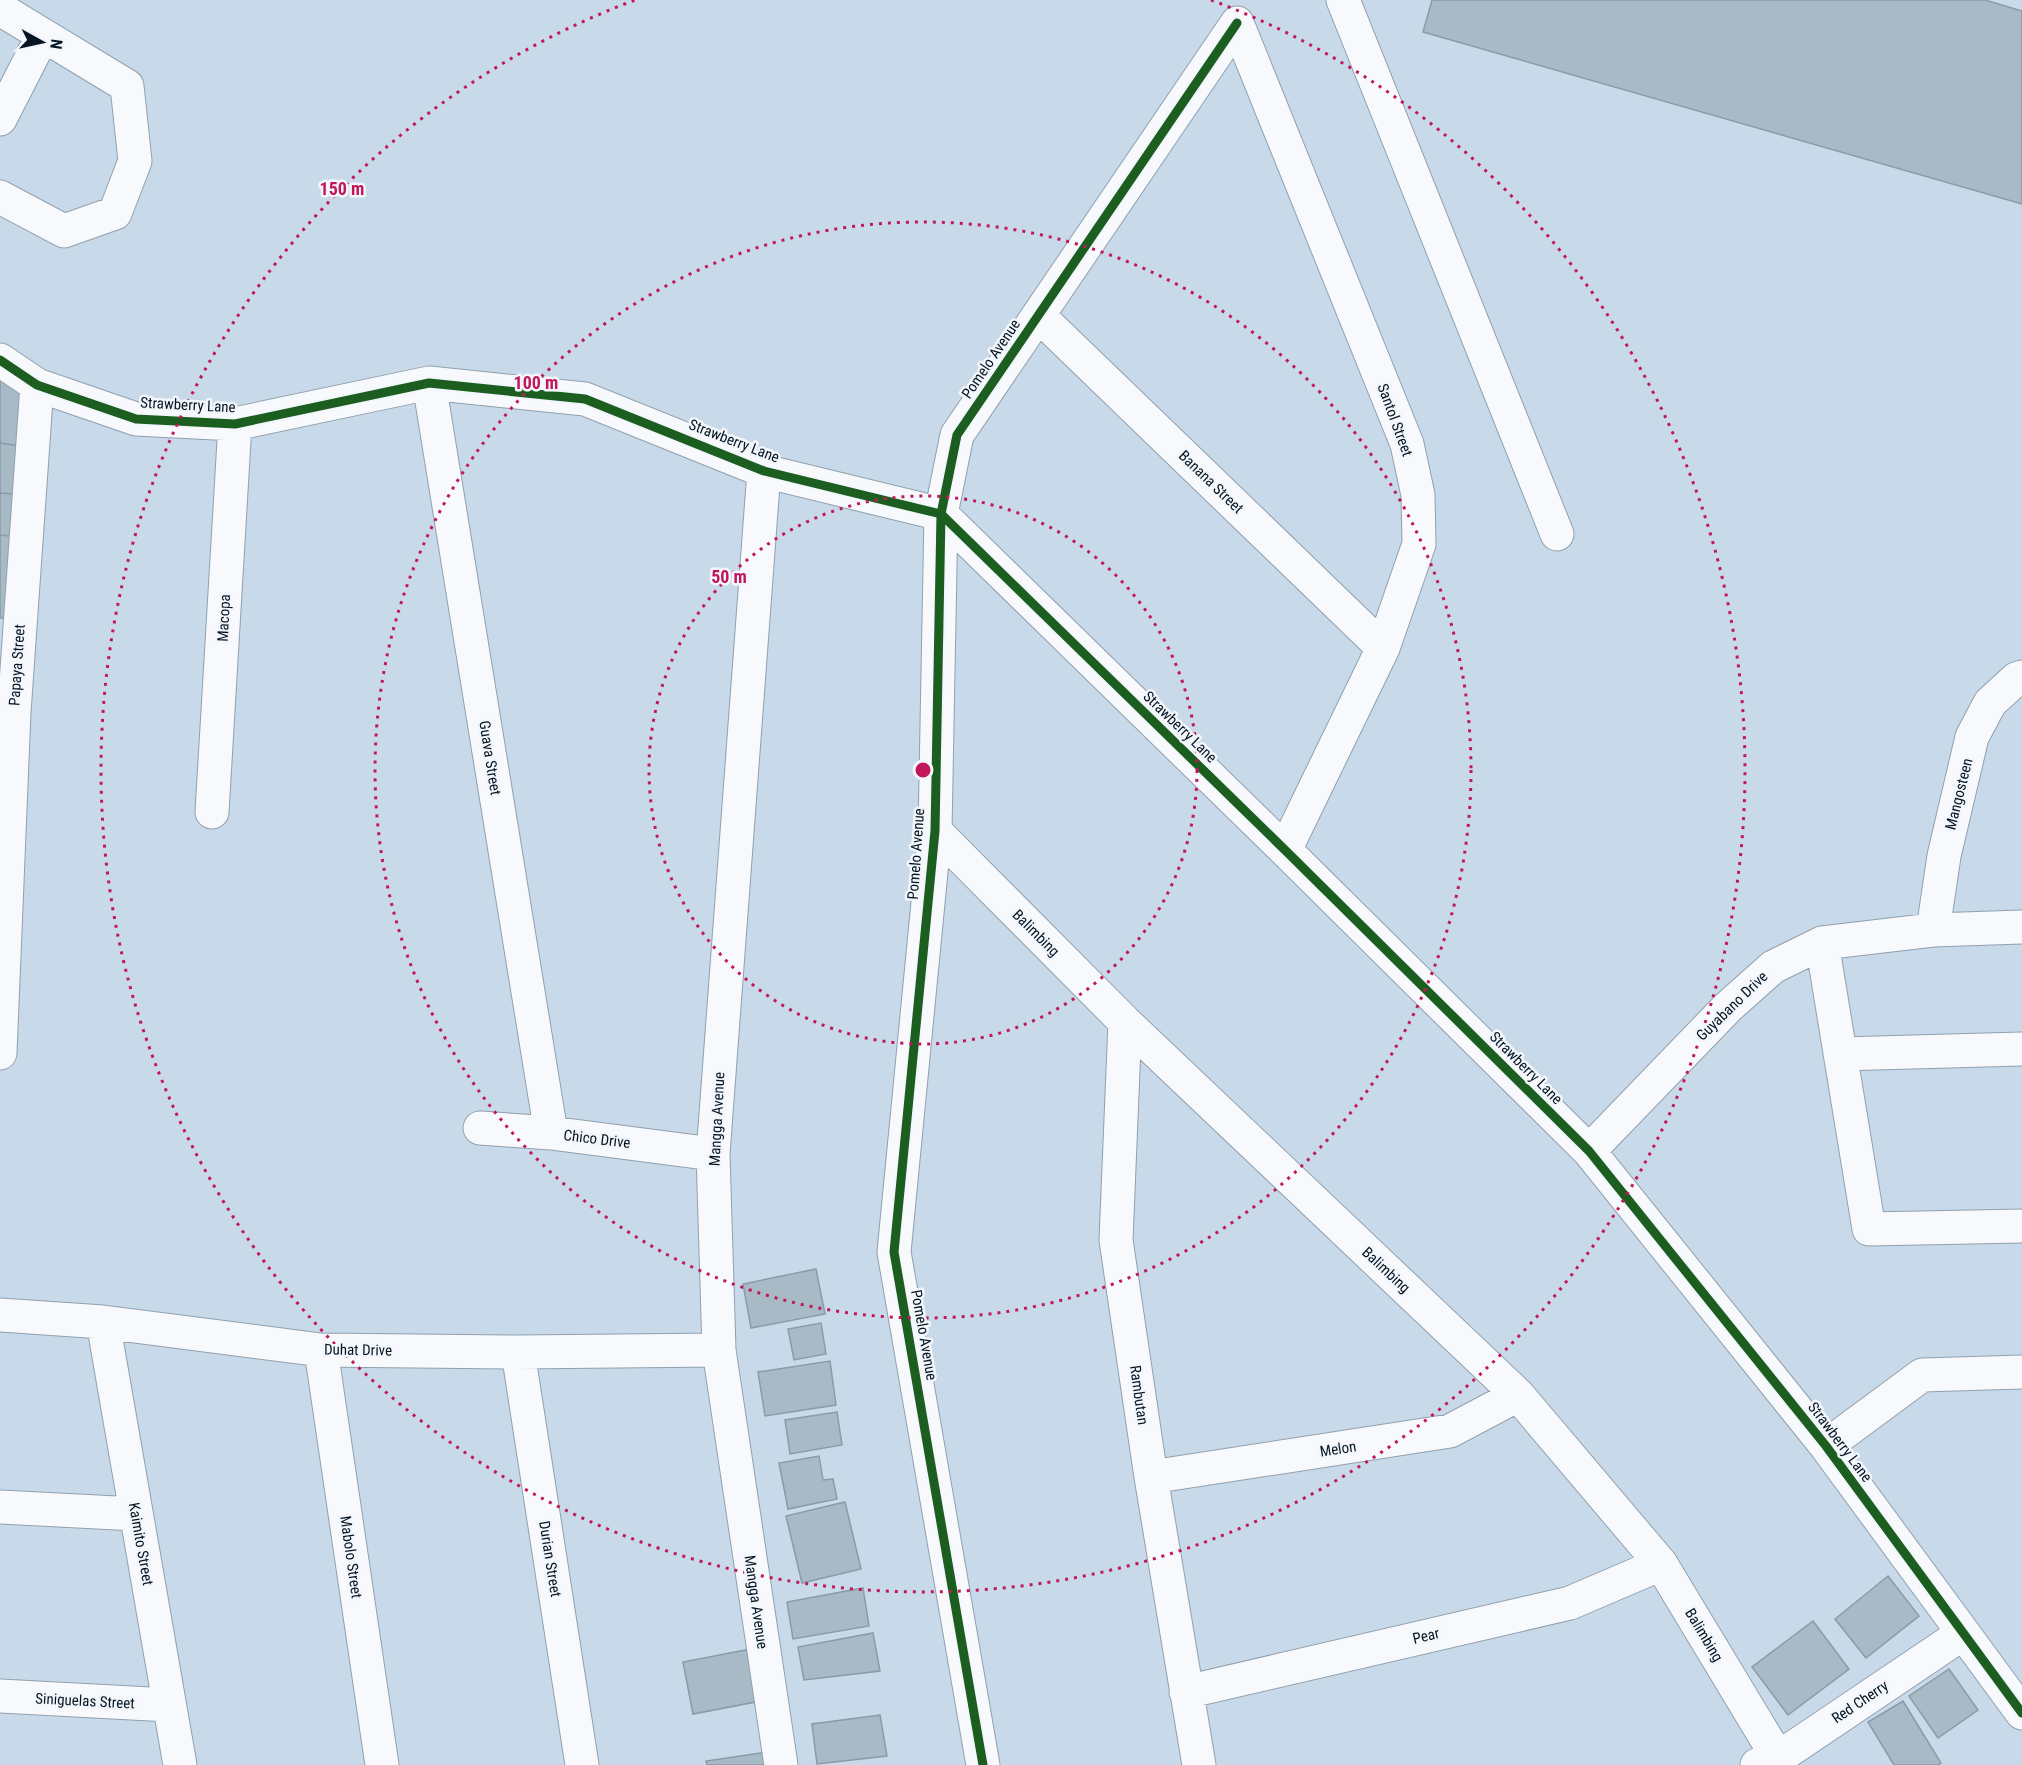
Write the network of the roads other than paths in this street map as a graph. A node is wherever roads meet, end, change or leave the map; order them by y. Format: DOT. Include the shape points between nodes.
graph roads {
  1 [pos="1343,0"];
  2 [pos="0,9"];
  3 [pos="1237,23"];
  4 [pos="43,35"];
  5 [pos="0,119"];
  6 [pos="0,196"];
  7 [pos="1039,316"];
  8 [pos="0,360"];
  9 [pos="429,383"];
  10 [pos="37,385"];
  11 [pos="235,424"];
  12 [pos="764,471"];
  13 [pos="941,514"];
  14 [pos="1557,534"];
  15 [pos="1383,648"];
  16 [pos="2022,677"];
  17 [pos="212,812"];
  18 [pos="935,831"];
  19 [pos="1285,850"];
  20 [pos="2022,927"];
  21 [pos="1933,930"];
  22 [pos="1822,943"];
  23 [pos="1125,1022"];
  24 [pos="2022,1049"];
  25 [pos="0,1053"];
  26 [pos="1840,1054"];
  27 [pos="480,1128"];
  28 [pos="551,1133"];
  29 [pos="1589,1151"];
  30 [pos="713,1154"];
  31 [pos="2022,1226"];
  32 [pos="0,1315"];
  33 [pos="103,1322"];
  34 [pos="321,1350"];
  35 [pos="719,1350"];
  36 [pos="518,1352"];
  37 [pos="2022,1372"];
  38 [pos="1518,1395"];
  39 [pos="1826,1446"];
  40 [pos="1150,1478"];
  41 [pos="0,1507"];
  42 [pos="136,1514"];
  43 [pos="1661,1564"];
  44 [pos="1962,1634"];
  45 [pos="1186,1692"];
  46 [pos="0,1696"];
  47 [pos="169,1705"];
  48 [pos="2022,1713"];
  49 [pos="1767,1761"];
  50 [pos="180,1765"];
  51 [pos="382,1765"];
  52 [pos="582,1765"];
  53 [pos="781,1765"];
  54 [pos="984,1765"];
  55 [pos="1199,1765"];
  1 -- 14 [label="street"];
  2 -- 4 [label="street"];
  3 -- 7 [label="street, Pomelo Avenue"];
  3 -- 15 [label="street, Santol Street" via="1407,444 1418,495 1419,544"];
  4 -- 5 [label="street"];
  4 -- 6 [label="street" via="127,86 135,161 115,213 64,231"];
  7 -- 13 [label="street, Pomelo Avenue" via="957,435"];
  7 -- 15 [label="street, Banana Street"];
  8 -- 10 [label="street, Strawberry Lane"];
  9 -- 11 [label="street, Strawberry Lane"];
  9 -- 12 [label="street, Strawberry Lane" via="585,399"];
  9 -- 28 [label="street, Guava Street"];
  10 -- 11 [label="street, Strawberry Lane" via="136,419"];
  10 -- 25 [label="street, Papaya Street" via="14,712"];
  11 -- 17 [label="street, Macopa"];
  12 -- 13 [label="street, Strawberry Lane"];
  12 -- 30 [label="street, Mangga Avenue"];
  13 -- 18 [label="street, Pomelo Avenue"];
  13 -- 19 [label="street, Strawberry Lane"];
  15 -- 19 [label="street, Santol Street"];
  16 -- 21 [label="street, Mangosteen" via="1990,703 1972,737 1944,856"];
  18 -- 23 [label="street, Balimbing"];
  18 -- 54 [label="street, Pomelo Avenue" via="894,1252"];
  19 -- 29 [label="street, Strawberry Lane"];
  20 -- 21 [label="street, Guyabano Drive"];
  21 -- 22 [label="street, Guyabano Drive"];
  22 -- 26 [label="street"];
  22 -- 29 [label="street, Guyabano Drive" via="1773,966"];
  23 -- 38 [label="street, Balimbing"];
  23 -- 40 [label="street, Rambutan" via="1116,1240"];
  24 -- 26 [label="street"];
  26 -- 31 [label="street" via="1869,1229"];
  27 -- 28 [label="street, Chico Drive"];
  28 -- 30 [label="street, Chico Drive"];
  29 -- 39 [label="street, Strawberry Lane"];
  30 -- 35 [label="street, Mangga Avenue"];
  32 -- 33 [label="street, Duhat Drive"];
  33 -- 34 [label="street, Duhat Drive"];
  33 -- 42 [label="street, Kaimito Street"];
  34 -- 36 [label="street, Duhat Drive"];
  34 -- 51 [label="street, Mabolo Street"];
  35 -- 36 [label="street, Duhat Drive"];
  35 -- 53 [label="street, Mangga Avenue"];
  36 -- 52 [label="street, Durian Street"];
  37 -- 39 [label="street" via="1922,1376"];
  38 -- 40 [label="street, Melon" via="1450,1431"];
  38 -- 43 [label="street, Balimbing"];
  39 -- 44 [label="street, Strawberry Lane"];
  40 -- 45 [label="street, Rambutan"];
  41 -- 42 [label="street"];
  42 -- 47 [label="street, Kaimito Street"];
  43 -- 45 [label="street, Pear" via="1570,1603"];
  43 -- 49 [label="street, Balimbing"];
  44 -- 48 [label="street, Strawberry Lane"];
  44 -- 49 [label="street, Red Cherry"];
  45 -- 55 [label="street, Rambutan"];
  46 -- 47 [label="street, Siniguelas Street"];
  47 -- 50 [label="street, Kaimito Street"];
}
